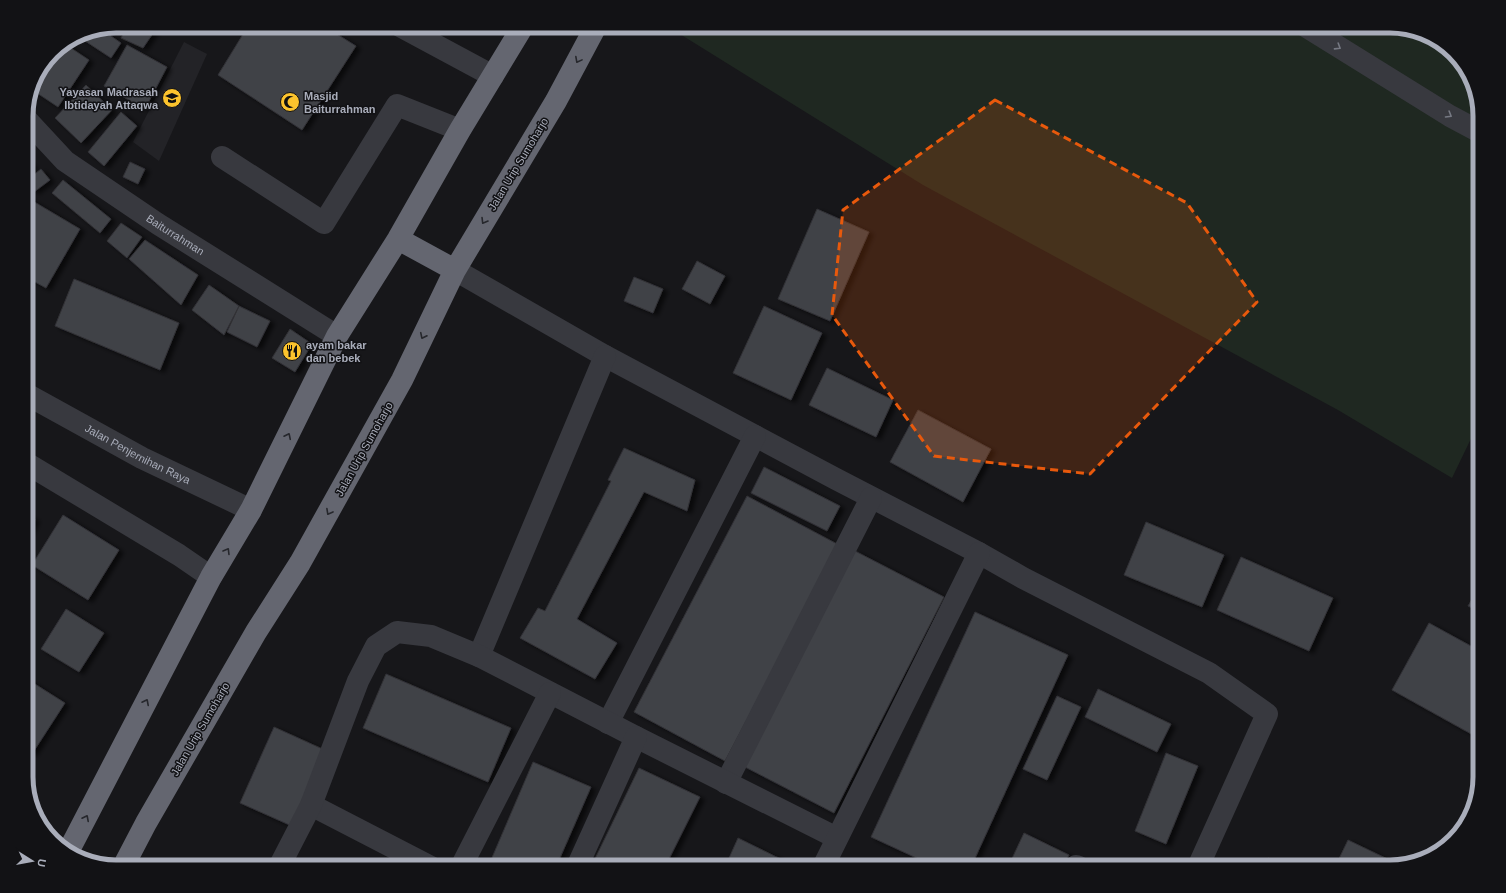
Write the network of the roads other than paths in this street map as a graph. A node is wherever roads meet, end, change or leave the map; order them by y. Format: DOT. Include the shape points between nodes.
graph roads {
  1 [pos="413,33"];
  2 [pos="519,33"];
  3 [pos="592,33"];
  4 [pos="1316,33"];
  5 [pos="493,76"];
  6 [pos="33,127"];
  7 [pos="1473,128"];
  8 [pos="460,130"];
  9 [pos="222,157"];
  10 [pos="398,239"];
  11 [pos="455,270"];
  12 [pos="337,336"];
  13 [pos="605,356"];
  14 [pos="33,398"];
  15 [pos="755,436"];
  16 [pos="33,467"];
  17 [pos="871,498"];
  18 [pos="251,510"];
  19 [pos="978,553"];
  20 [pos="212,577"];
  21 [pos="479,656"];
  22 [pos="550,693"];
  23 [pos="608,723"];
  24 [pos="636,737"];
  25 [pos="726,782"];
  26 [pos="311,805"];
  27 [pos="837,838"];
  28 [pos="71,847"];
  29 [pos="127,860"];
  30 [pos="283,860"];
  31 [pos="417,860"];
  32 [pos="465,860"];
  33 [pos="580,860"];
  34 [pos="826,860"];
  35 [pos="1201,860"];
  1 -- 5 [label="street"];
  2 -- 5 [label="highway"];
  3 -- 11 [label="highway, Jalan Urip Sumoharjo, one-way" via="556,101"];
  4 -- 7 [label="street, one-way"];
  5 -- 8 [label="highway"];
  6 -- 12 [label="street, Baiturrahman" via="65,161 158,224"];
  8 -- 9 [label="street" via="397,105 324,223"];
  8 -- 10 [label="highway"];
  10 -- 11 [label="highway"];
  10 -- 12 [label="highway"];
  11 -- 13 [label="street"];
  11 -- 29 [label="highway, Jalan Urip Sumoharjo, one-way" via="402,380 300,563 252,638"];
  18 -- 12 [label="highway, one-way"];
  13 -- 15 [label="street"];
  13 -- 21 [label="street"];
  14 -- 18 [label="street, Jalan Penjernihan Raya" via="142,458"];
  15 -- 17 [label="street"];
  15 -- 23 [label="street"];
  16 -- 20 [label="street"];
  17 -- 19 [label="street"];
  17 -- 25 [label="street"];
  20 -- 18 [label="highway, one-way"];
  19 -- 27 [label="street"];
  19 -- 35 [label="street" via="1209,673 1267,714"];
  28 -- 20 [label="highway, one-way"];
  21 -- 22 [label="street"];
  21 -- 26 [label="street" via="431,636 397,632 376,646 358,681"];
  22 -- 23 [label="street"];
  22 -- 32 [label="street"];
  23 -- 24 [label="street"];
  24 -- 25 [label="street"];
  24 -- 33 [label="street"];
  25 -- 27 [label="street"];
  26 -- 30 [label="street"];
  26 -- 31 [label="street"];
  27 -- 34 [label="street"];
}
